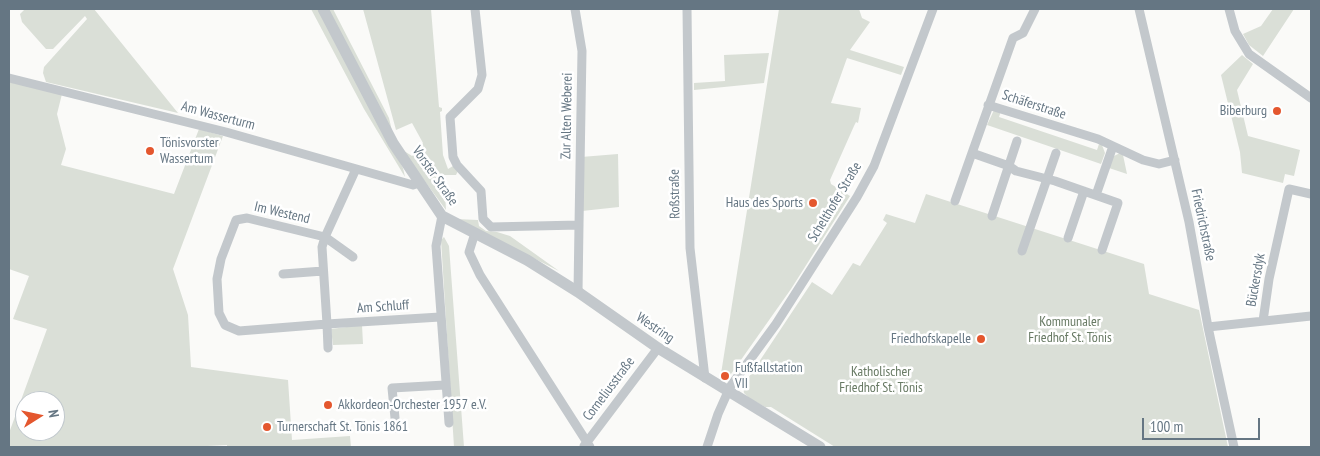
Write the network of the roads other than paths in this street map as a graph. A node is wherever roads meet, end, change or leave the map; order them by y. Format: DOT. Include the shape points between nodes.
graph roads {
  1 [pos="323,9"];
  2 [pos="476,9"];
  3 [pos="575,9"];
  4 [pos="687,9"];
  5 [pos="933,9"];
  6 [pos="1036,9"];
  7 [pos="1139,9"];
  8 [pos="1229,9"];
  9 [pos="9,78"];
  10 [pos="1311,98"];
  11 [pos="988,105"];
  12 [pos="1017,140"];
  13 [pos="1112,146"];
  14 [pos="972,153"];
  15 [pos="1056,153"];
  16 [pos="1174,160"];
  17 [pos="1009,166"];
  18 [pos="356,169"];
  19 [pos="1046,180"];
  20 [pos="419,183"];
  21 [pos="1084,191"];
  22 [pos="1311,194"];
  23 [pos="1096,195"];
  24 [pos="955,201"];
  25 [pos="442,216"];
  26 [pos="992,216"];
  27 [pos="579,225"];
  28 [pos="475,233"];
  29 [pos="325,237"];
  30 [pos="1068,238"];
  31 [pos="1102,250"];
  32 [pos="1022,251"];
  33 [pos="353,257"];
  34 [pos="323,271"];
  35 [pos="283,274"];
  36 [pos="578,292"];
  37 [pos="1311,316"];
  38 [pos="440,317"];
  39 [pos="1263,321"];
  40 [pos="327,324"];
  41 [pos="1208,327"];
  42 [pos="328,348"];
  43 [pos="658,348"];
  44 [pos="705,378"];
  45 [pos="445,385"];
  46 [pos="728,393"];
  47 [pos="449,423"];
  48 [pos="396,428"];
  49 [pos="586,445"];
  50 [pos="707,447"];
  51 [pos="820,447"];
  52 [pos="1234,447"];
  1 -- 20 [label="street, Vorster Straße" via="372,105"];
  2 -- 27 [label="street" via="482,75 478,89 450,117 456,165 481,191 484,219 491,227"];
  3 -- 27 [label="street, Zur Alten Weberei" via="582,51"];
  4 -- 44 [label="street, Roßstraße" via="690,248"];
  5 -- 46 [label="street, Schelthofer Straße" via="874,166"];
  6 -- 11 [label="street, Schäferstraße" via="1023,33 1013,38"];
  7 -- 16 [label="street, Friedrichstraße"];
  8 -- 10 [label="street" via="1235,32 1249,54"];
  9 -- 18 [label="street, Am Wasserturm" via="226,132"];
  11 -- 13 [label="street, Schäferstraße"];
  11 -- 14 [label="street"];
  12 -- 17 [label="street"];
  13 -- 16 [label="street, Schäferstraße" via="1151,163"];
  13 -- 23 [label="street"];
  14 -- 17 [label="street"];
  14 -- 24 [label="street"];
  15 -- 19 [label="street"];
  16 -- 41 [label="street, Friedrichstraße"];
  17 -- 19 [label="street"];
  17 -- 26 [label="street"];
  18 -- 20 [label="street, Am Wasserturm" via="412,185"];
  18 -- 29 [label="street, Im Westend"];
  19 -- 21 [label="street"];
  19 -- 32 [label="street"];
  20 -- 25 [label="street, Vorster Straße"];
  21 -- 23 [label="street"];
  21 -- 30 [label="street"];
  22 -- 39 [label="street, Bückersdyk" via="1289,189"];
  23 -- 31 [label="street" via="1118,203"];
  25 -- 28 [label="street, Vorster Straße"];
  25 -- 38 [label="street" via="436,246"];
  27 -- 36 [label="street, Zur Alten Weberei"];
  28 -- 36 [label="street, Westring"];
  28 -- 49 [label="street" via="469,252 480,275"];
  29 -- 33 [label="street, Im Westend"];
  29 -- 34 [label="street, Im Westend"];
  29 -- 40 [label="street, Im Westend" via="247,218 236,220 217,279 219,313 225,325 239,331"];
  34 -- 35 [label="street"];
  34 -- 40 [label="street, Im Westend"];
  36 -- 43 [label="street, Westring"];
  37 -- 39 [label="street, Bückersdyk"];
  38 -- 40 [label="street, Am Schluff"];
  38 -- 45 [label="street"];
  39 -- 41 [label="street, Bückersdyk"];
  40 -- 42 [label="street, Im Westend"];
  41 -- 52 [label="street, Friedrichstraße"];
  43 -- 44 [label="street, Westring"];
  43 -- 49 [label="street, Corneliusstraße"];
  44 -- 46 [label="street, Westring"];
  45 -- 47 [label="street"];
  45 -- 48 [label="street" via="392,388"];
  46 -- 50 [label="street, Schelthofer Straße"];
  46 -- 51 [label="street, Westring"];
}
